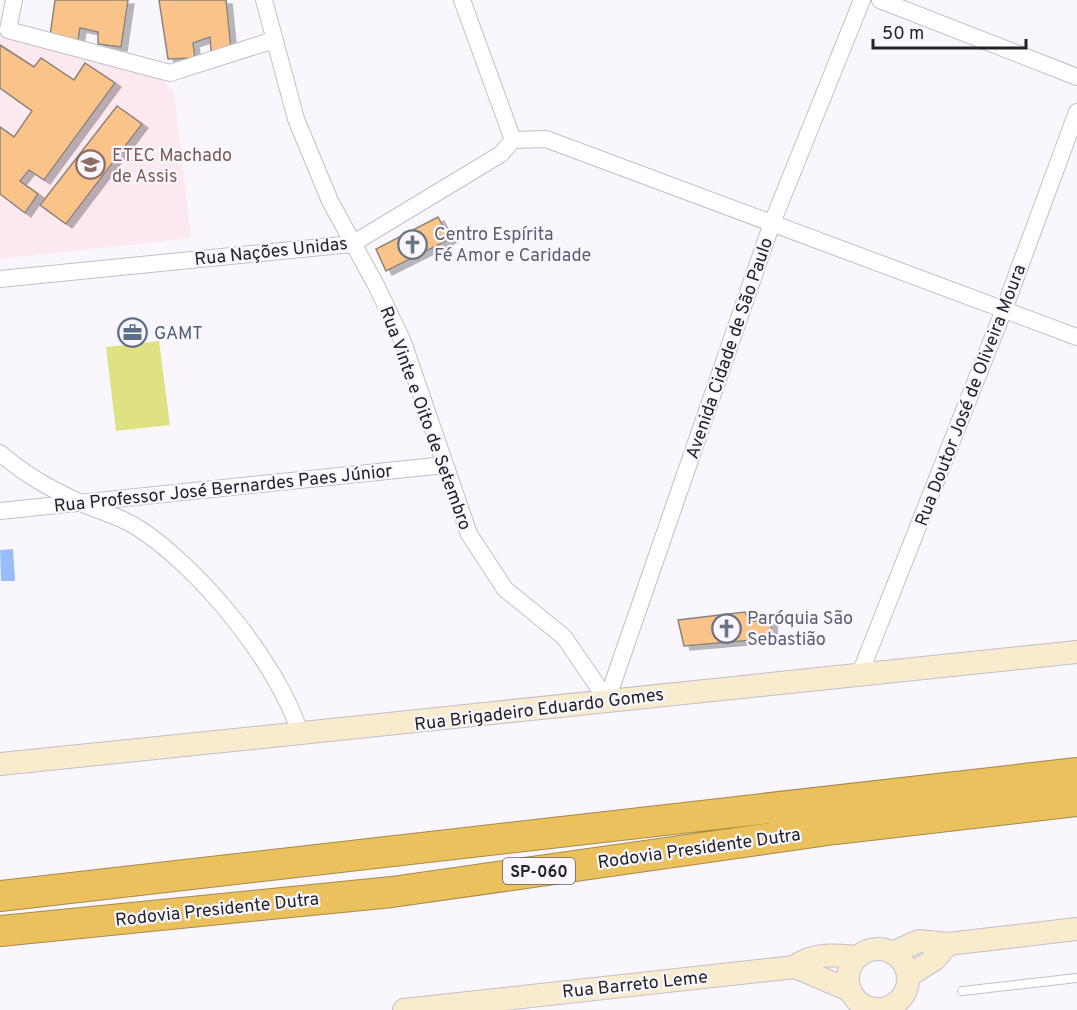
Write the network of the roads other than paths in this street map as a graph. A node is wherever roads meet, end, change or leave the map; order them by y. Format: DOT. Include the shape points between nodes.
graph roads {
  1 [pos="15,0"];
  2 [pos="264,0"];
  3 [pos="462,0"];
  4 [pos="862,0"];
  5 [pos="880,0"];
  6 [pos="274,40"];
  7 [pos="1077,77"];
  8 [pos="1077,112"];
  9 [pos="513,140"];
  10 [pos="772,223"];
  11 [pos="352,244"];
  12 [pos="0,279"];
  13 [pos="1003,312"];
  14 [pos="1077,337"];
  15 [pos="0,453"];
  16 [pos="445,465"];
  17 [pos="81,503"];
  18 [pos="0,511"];
  19 [pos="1077,652"];
  20 [pos="859,676"];
  21 [pos="607,700"];
  22 [pos="300,734"];
  23 [pos="0,764"];
  24 [pos="1077,773"];
  25 [pos="1077,801"];
  26 [pos="0,896"];
  27 [pos="1077,929"];
  28 [pos="0,931"];
  29 [pos="948,944"];
  30 [pos="892,953"];
  31 [pos="857,957"];
  32 [pos="795,967"];
  33 [pos="1077,978"];
  34 [pos="849,990"];
  35 [pos="962,991"];
  36 [pos="906,992"];
  37 [pos="874,1009"];
  38 [pos="404,1010"];
  1 -- 6 [label="street" via="8,30 170,73"];
  2 -- 6 [label="street, Rua Vinte e Oito de Setembro"];
  3 -- 9 [label="street"];
  4 -- 10 [label="street, Avenida Cidade de São Paulo"];
  5 -- 7 [label="street"];
  6 -- 11 [label="street, Rua Vinte e Oito de Setembro" via="296,119"];
  8 -- 13 [label="street, Rua Doutor José de Oliveira Moura"];
  9 -- 10 [label="street" via="546,139"];
  9 -- 11 [label="street, Rua Nações Unidas" via="501,154"];
  10 -- 13 [label="street"];
  10 -- 21 [label="street, Avenida Cidade de São Paulo"];
  11 -- 12 [label="street, Rua Nações Unidas"];
  11 -- 16 [label="street, Rua Vinte e Oito de Setembro" via="403,342"];
  13 -- 14 [label="street"];
  13 -- 20 [label="street, Rua Doutor José de Oliveira Moura"];
  15 -- 17 [label="street" via="27,476"];
  16 -- 17 [label="street, Rua Professor José Bernardes Paes Júnior"];
  16 -- 21 [label="street, Rua Vinte e Oito de Setembro" via="469,534 505,589 564,637"];
  17 -- 18 [label="street, Rua Professor José Bernardes Paes Júnior"];
  17 -- 22 [label="street" via="135,526 184,565 233,617 289,702"];
  19 -- 20 [label="street, Rua Brigadeiro Eduardo Gomes"];
  20 -- 21 [label="street, Rua Brigadeiro Eduardo Gomes"];
  21 -- 22 [label="street, Rua Brigadeiro Eduardo Gomes"];
  22 -- 23 [label="street, Rua Brigadeiro Eduardo Gomes"];
  24 -- 26 [label="highway, Rodovia Presidente Dutra / SP-060"];
  25 -- 28 [label="highway, Rodovia Presidente Dutra / SP-060" via="835,829 392,892"];
  27 -- 29 [label="street"];
  29 -- 30 [label="street" via="919,941"];
  29 -- 36 [label="street"];
  30 -- 31 [label="street" via="874,949"];
  30 -- 36 [label="street" via="900,958"];
  31 -- 32 [label="street" via="823,956"];
  31 -- 34 [label="street" via="848,972"];
  32 -- 34 [label="street"];
  32 -- 38 [label="street, Rua Barreto Leme"];
  33 -- 35 [label="lane"];
  34 -- 37 [label="street" via="859,1002"];
  36 -- 37 [label="street" via="892,1005"];
}
